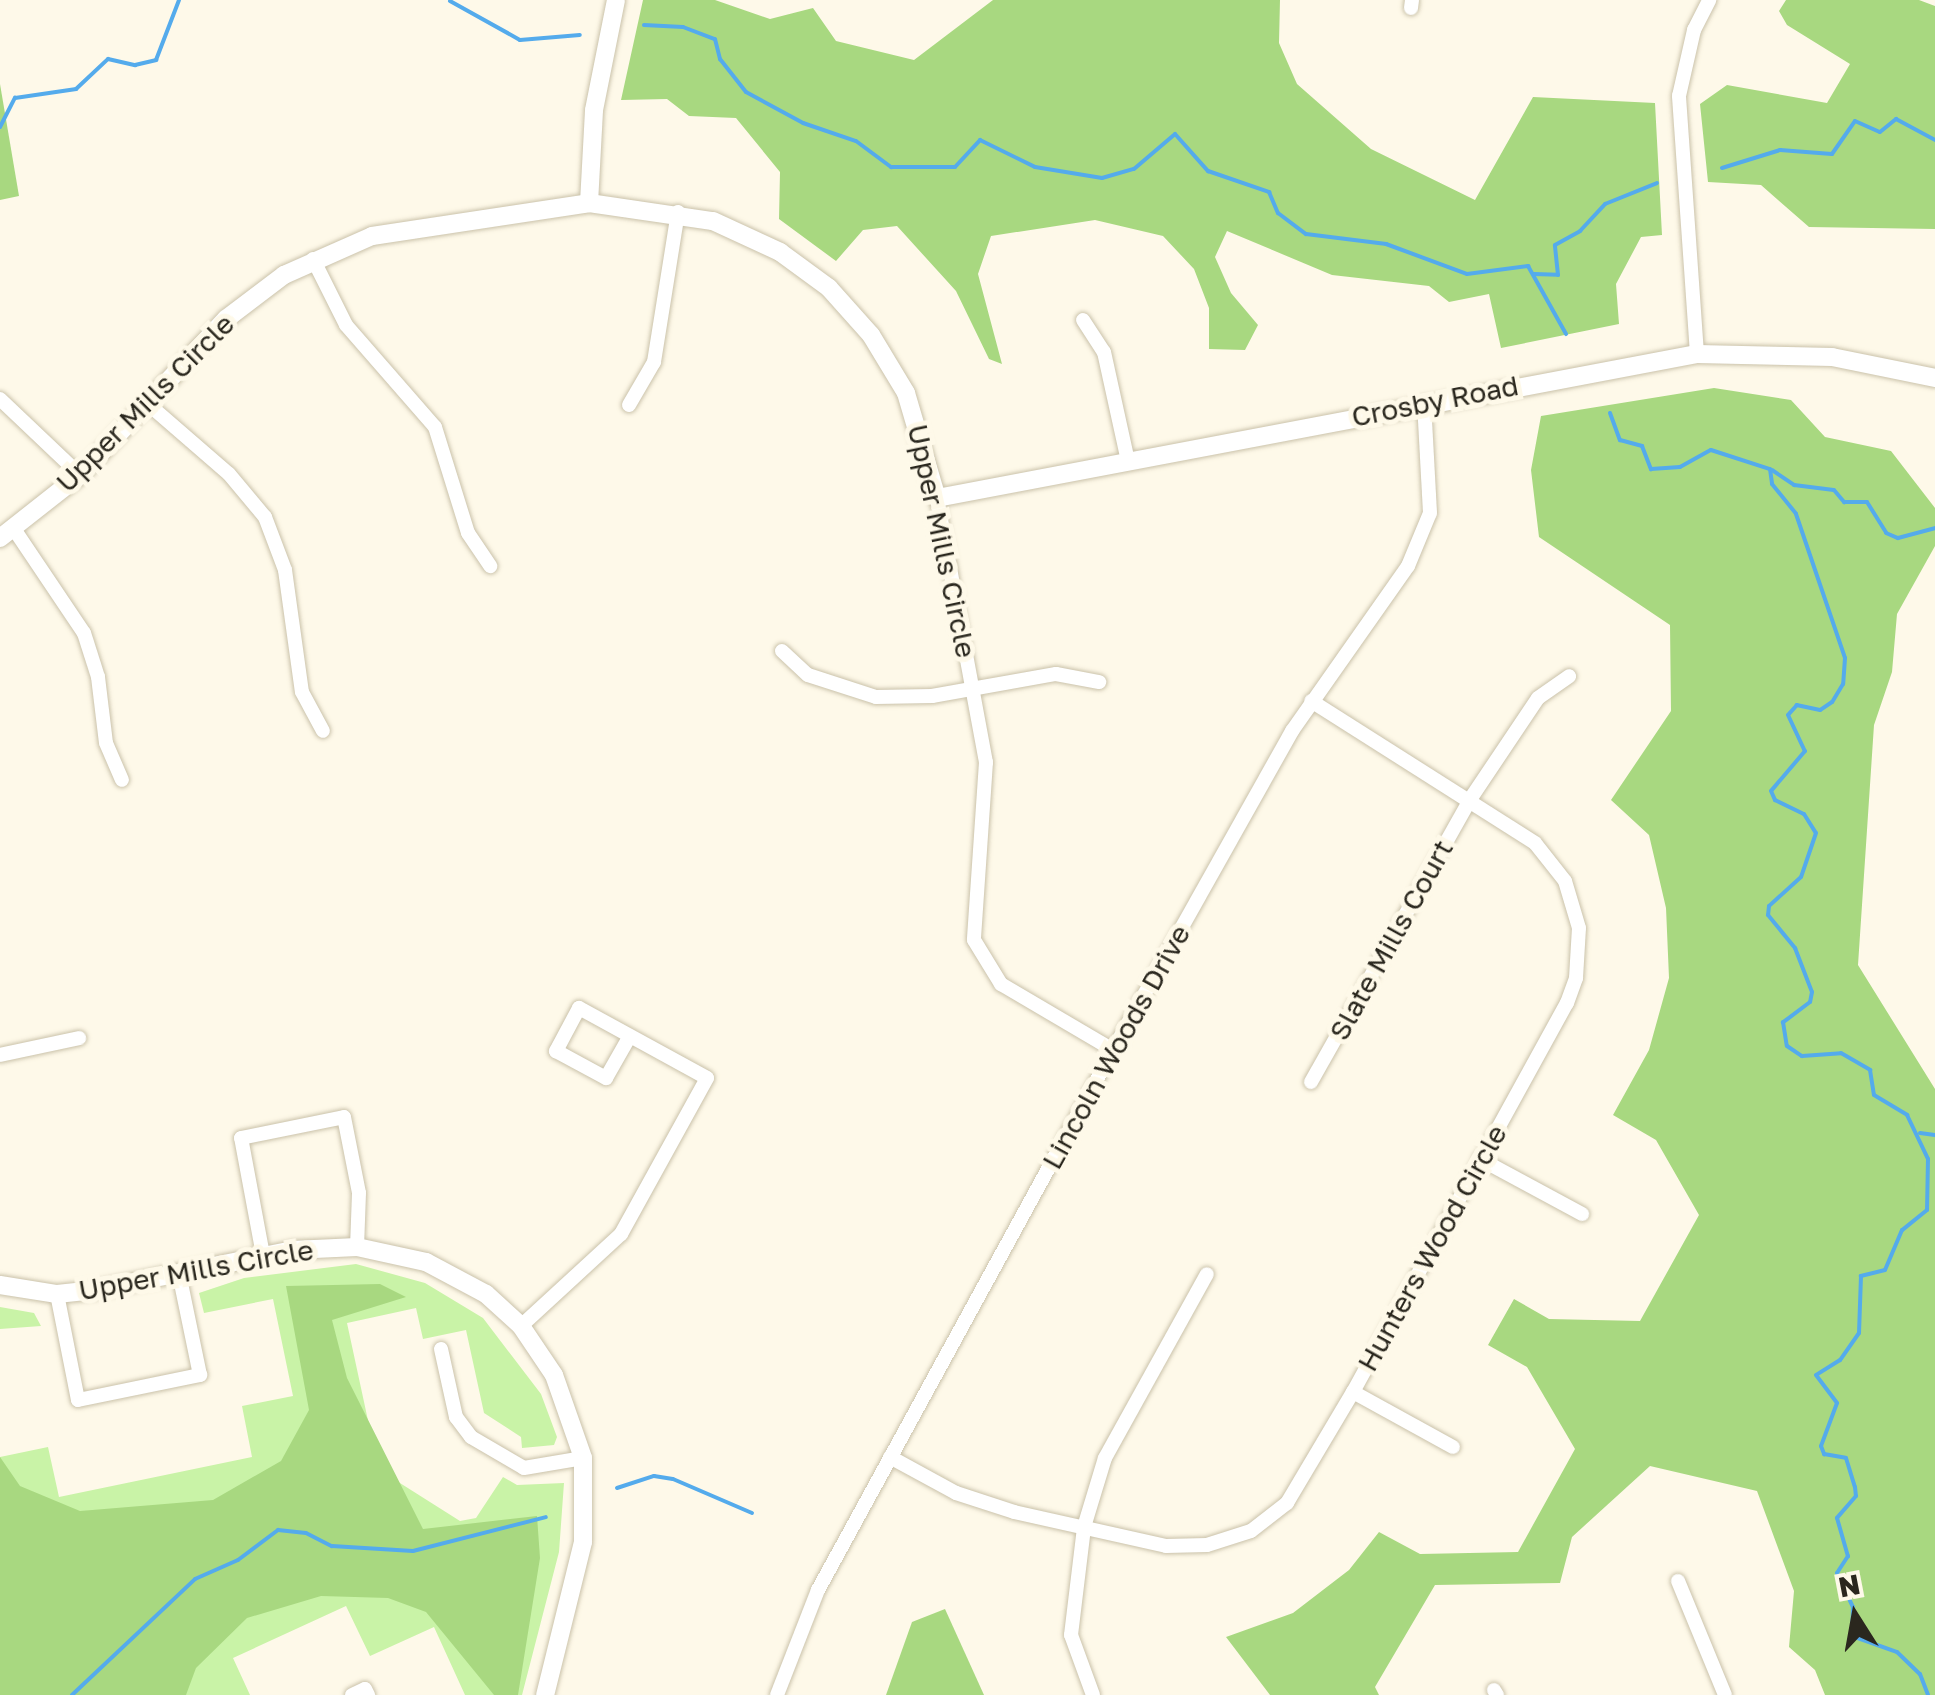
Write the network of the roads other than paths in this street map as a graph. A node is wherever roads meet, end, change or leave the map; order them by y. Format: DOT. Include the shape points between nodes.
graph roads {
  1 [pos="616,0"];
  2 [pos="1709,0"];
  3 [pos="589,203"];
  4 [pos="678,212"];
  5 [pos="312,258"];
  6 [pos="1083,320"];
  7 [pos="1697,354"];
  8 [pos="1935,378"];
  9 [pos="0,399"];
  10 [pos="148,403"];
  11 [pos="1424,403"];
  12 [pos="630,406"];
  13 [pos="1128,461"];
  14 [pos="80,475"];
  15 [pos="938,498"];
  16 [pos="7,533"];
  17 [pos="490,566"];
  18 [pos="782,651"];
  19 [pos="1570,676"];
  20 [pos="1099,682"];
  21 [pos="974,689"];
  22 [pos="1311,701"];
  23 [pos="324,731"];
  24 [pos="122,780"];
  25 [pos="1471,798"];
  26 [pos="630,1036"];
  27 [pos="79,1038"];
  28 [pos="1114,1050"];
  29 [pos="0,1055"];
  30 [pos="1311,1082"];
  31 [pos="1480,1160"];
  32 [pos="1582,1214"];
  33 [pos="357,1247"];
  34 [pos="263,1255"];
  35 [pos="180,1274"];
  36 [pos="1207,1274"];
  37 [pos="0,1285"];
  38 [pos="57,1294"];
  39 [pos="521,1326"];
  40 [pos="442,1350"];
  41 [pos="1354,1392"];
  42 [pos="1454,1447"];
  43 [pos="890,1457"];
  44 [pos="584,1458"];
  45 [pos="1084,1528"];
  46 [pos="1678,1581"];
  47 [pos="352,1695"];
  48 [pos="368,1695"];
  49 [pos="545,1695"];
  50 [pos="777,1695"];
  51 [pos="1093,1695"];
  52 [pos="1725,1695"];
  1 -- 3 [label="street" via="594,110"];
  2 -- 7 [label="street" via="1694,30 1680,96"];
  3 -- 4 [label="street, Upper Mills Circle"];
  3 -- 5 [label="street, Upper Mills Circle" via="396,230"];
  4 -- 12 [label="street" via="654,362"];
  4 -- 15 [label="street, Upper Mills Circle" via="780,252 849,309 906,394"];
  5 -- 10 [label="street, Upper Mills Circle" via="226,319"];
  5 -- 17 [label="street" via="346,325 436,427 468,532"];
  6 -- 13 [label="street" via="1104,352"];
  7 -- 8 [label="street, Crosby Road" via="1832,357"];
  7 -- 11 [label="street, Crosby Road"];
  9 -- 14 [label="street"];
  10 -- 14 [label="street, Upper Mills Circle"];
  10 -- 23 [label="street" via="265,516 285,570 302,692"];
  11 -- 13 [label="street, Crosby Road"];
  11 -- 22 [label="street, Lincoln Woods Drive" via="1430,514 1394,589"];
  13 -- 15 [label="street, Crosby Road"];
  14 -- 16 [label="street, Upper Mills Circle"];
  15 -- 21 [label="street, Upper Mills Circle"];
  16 -- 24 [label="street" via="84,633 106,744"];
  18 -- 21 [label="street" via="808,675 876,697"];
  19 -- 25 [label="street, Slate Mills Court" via="1538,698"];
  20 -- 21 [label="street" via="1056,674"];
  21 -- 28 [label="street, Upper Mills Circle" via="988,794 974,940 1001,984"];
  22 -- 25 [label="street, Hunters Wood Circle"];
  22 -- 28 [label="street, Lincoln Woods Drive"];
  25 -- 30 [label="street, Slate Mills Court"];
  25 -- 31 [label="street, Hunters Wood Circle" via="1552,860 1575,903 1580,941 1566,1003"];
  26 -- 26 [label="street" via="580,1008 556,1051 606,1078"];
  26 -- 39 [label="street" via="707,1078 621,1234"];
  27 -- 29 [label="street"];
  28 -- 43 [label="street, Lincoln Woods Drive"];
  31 -- 32 [label="street"];
  31 -- 41 [label="street, Hunters Wood Circle"];
  33 -- 34 [label="street, Upper Mills Circle"];
  33 -- 34 [label="street" via="360,1209 344,1117 241,1138"];
  33 -- 39 [label="street, Upper Mills Circle" via="403,1254 450,1273"];
  34 -- 35 [label="street, Upper Mills Circle"];
  35 -- 38 [label="street, Upper Mills Circle"];
  35 -- 38 [label="street" via="200,1375 78,1400"];
  36 -- 45 [label="street" via="1105,1458"];
  37 -- 38 [label="street, Upper Mills Circle"];
  39 -- 44 [label="street, Upper Mills Circle" via="554,1375"];
  40 -- 44 [label="street" via="456,1418 471,1438 524,1468"];
  41 -- 42 [label="street"];
  41 -- 45 [label="street, Hunters Wood Circle" via="1287,1503 1251,1532 1190,1547"];
  43 -- 45 [label="street, Hunters Wood Circle" via="982,1502"];
  43 -- 50 [label="street, Lincoln Woods Drive" via="802,1624"];
  44 -- 49 [label="street, Upper Mills Circle" via="583,1542"];
  45 -- 51 [label="street" via="1071,1635"];
  46 -- 52 [label="street"];
  47 -- 48 [label="street" via="365,1689"];
}
